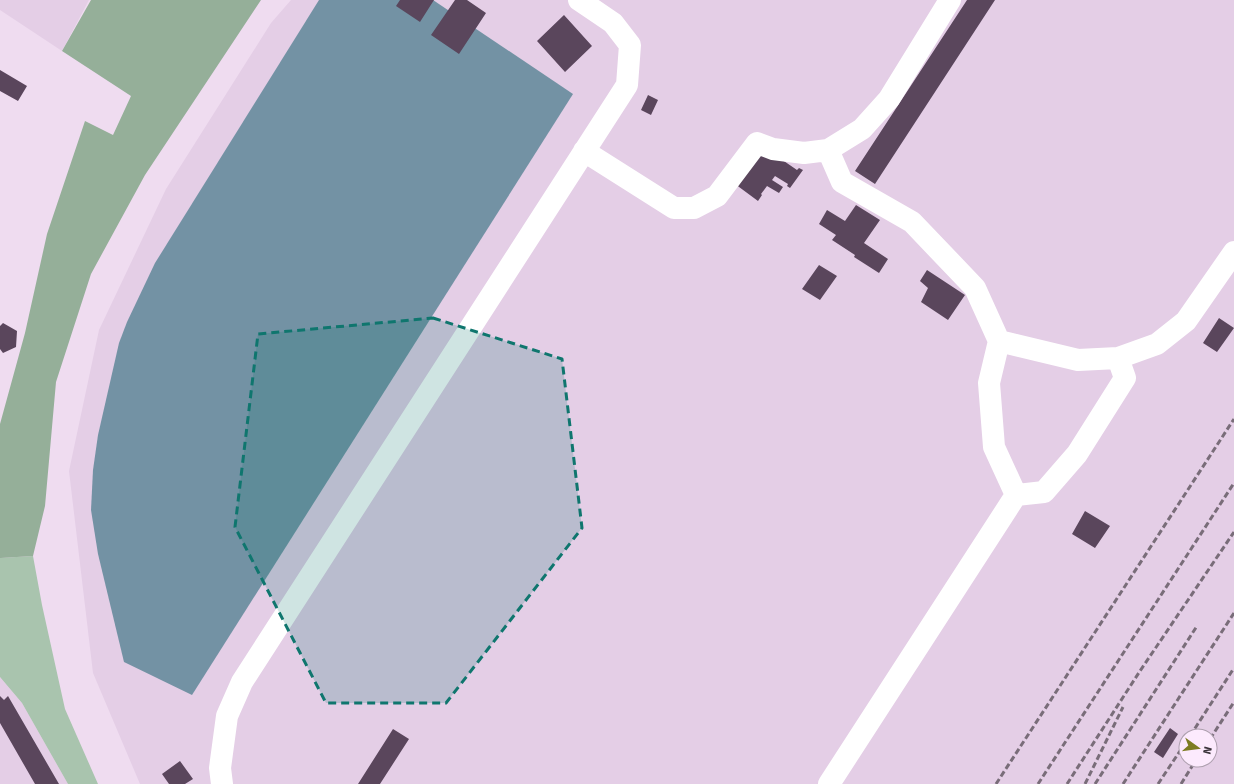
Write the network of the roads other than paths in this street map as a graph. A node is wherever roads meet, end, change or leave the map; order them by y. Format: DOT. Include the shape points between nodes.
graph roads {
  1 [pos="579,0"];
  2 [pos="950,0"];
  3 [pos="828,150"];
  4 [pos="584,151"];
  5 [pos="1234,252"];
  6 [pos="1000,342"];
  7 [pos="1118,358"];
  8 [pos="1016,495"];
  9 [pos="222,784"];
  10 [pos="829,784"];
  1 -- 4 [label="lane" via="613,23 630,45 627,85"];
  2 -- 3 [label="lane" via="889,99 862,129"];
  3 -- 4 [label="lane" via="804,153 773,149 757,143 717,196 694,208 674,208"];
  3 -- 6 [label="lane" via="842,182 912,222 975,288"];
  4 -- 9 [label="lane" via="242,682 227,716 220,768"];
  5 -- 7 [label="lane" via="1186,321 1157,344"];
  6 -- 7 [label="lane" via="1078,360"];
  6 -- 8 [label="lane" via="989,383 994,447"];
  7 -- 8 [label="lane" via="1125,378 1077,454 1044,492"];
  8 -- 10 [label="lane"];
}
